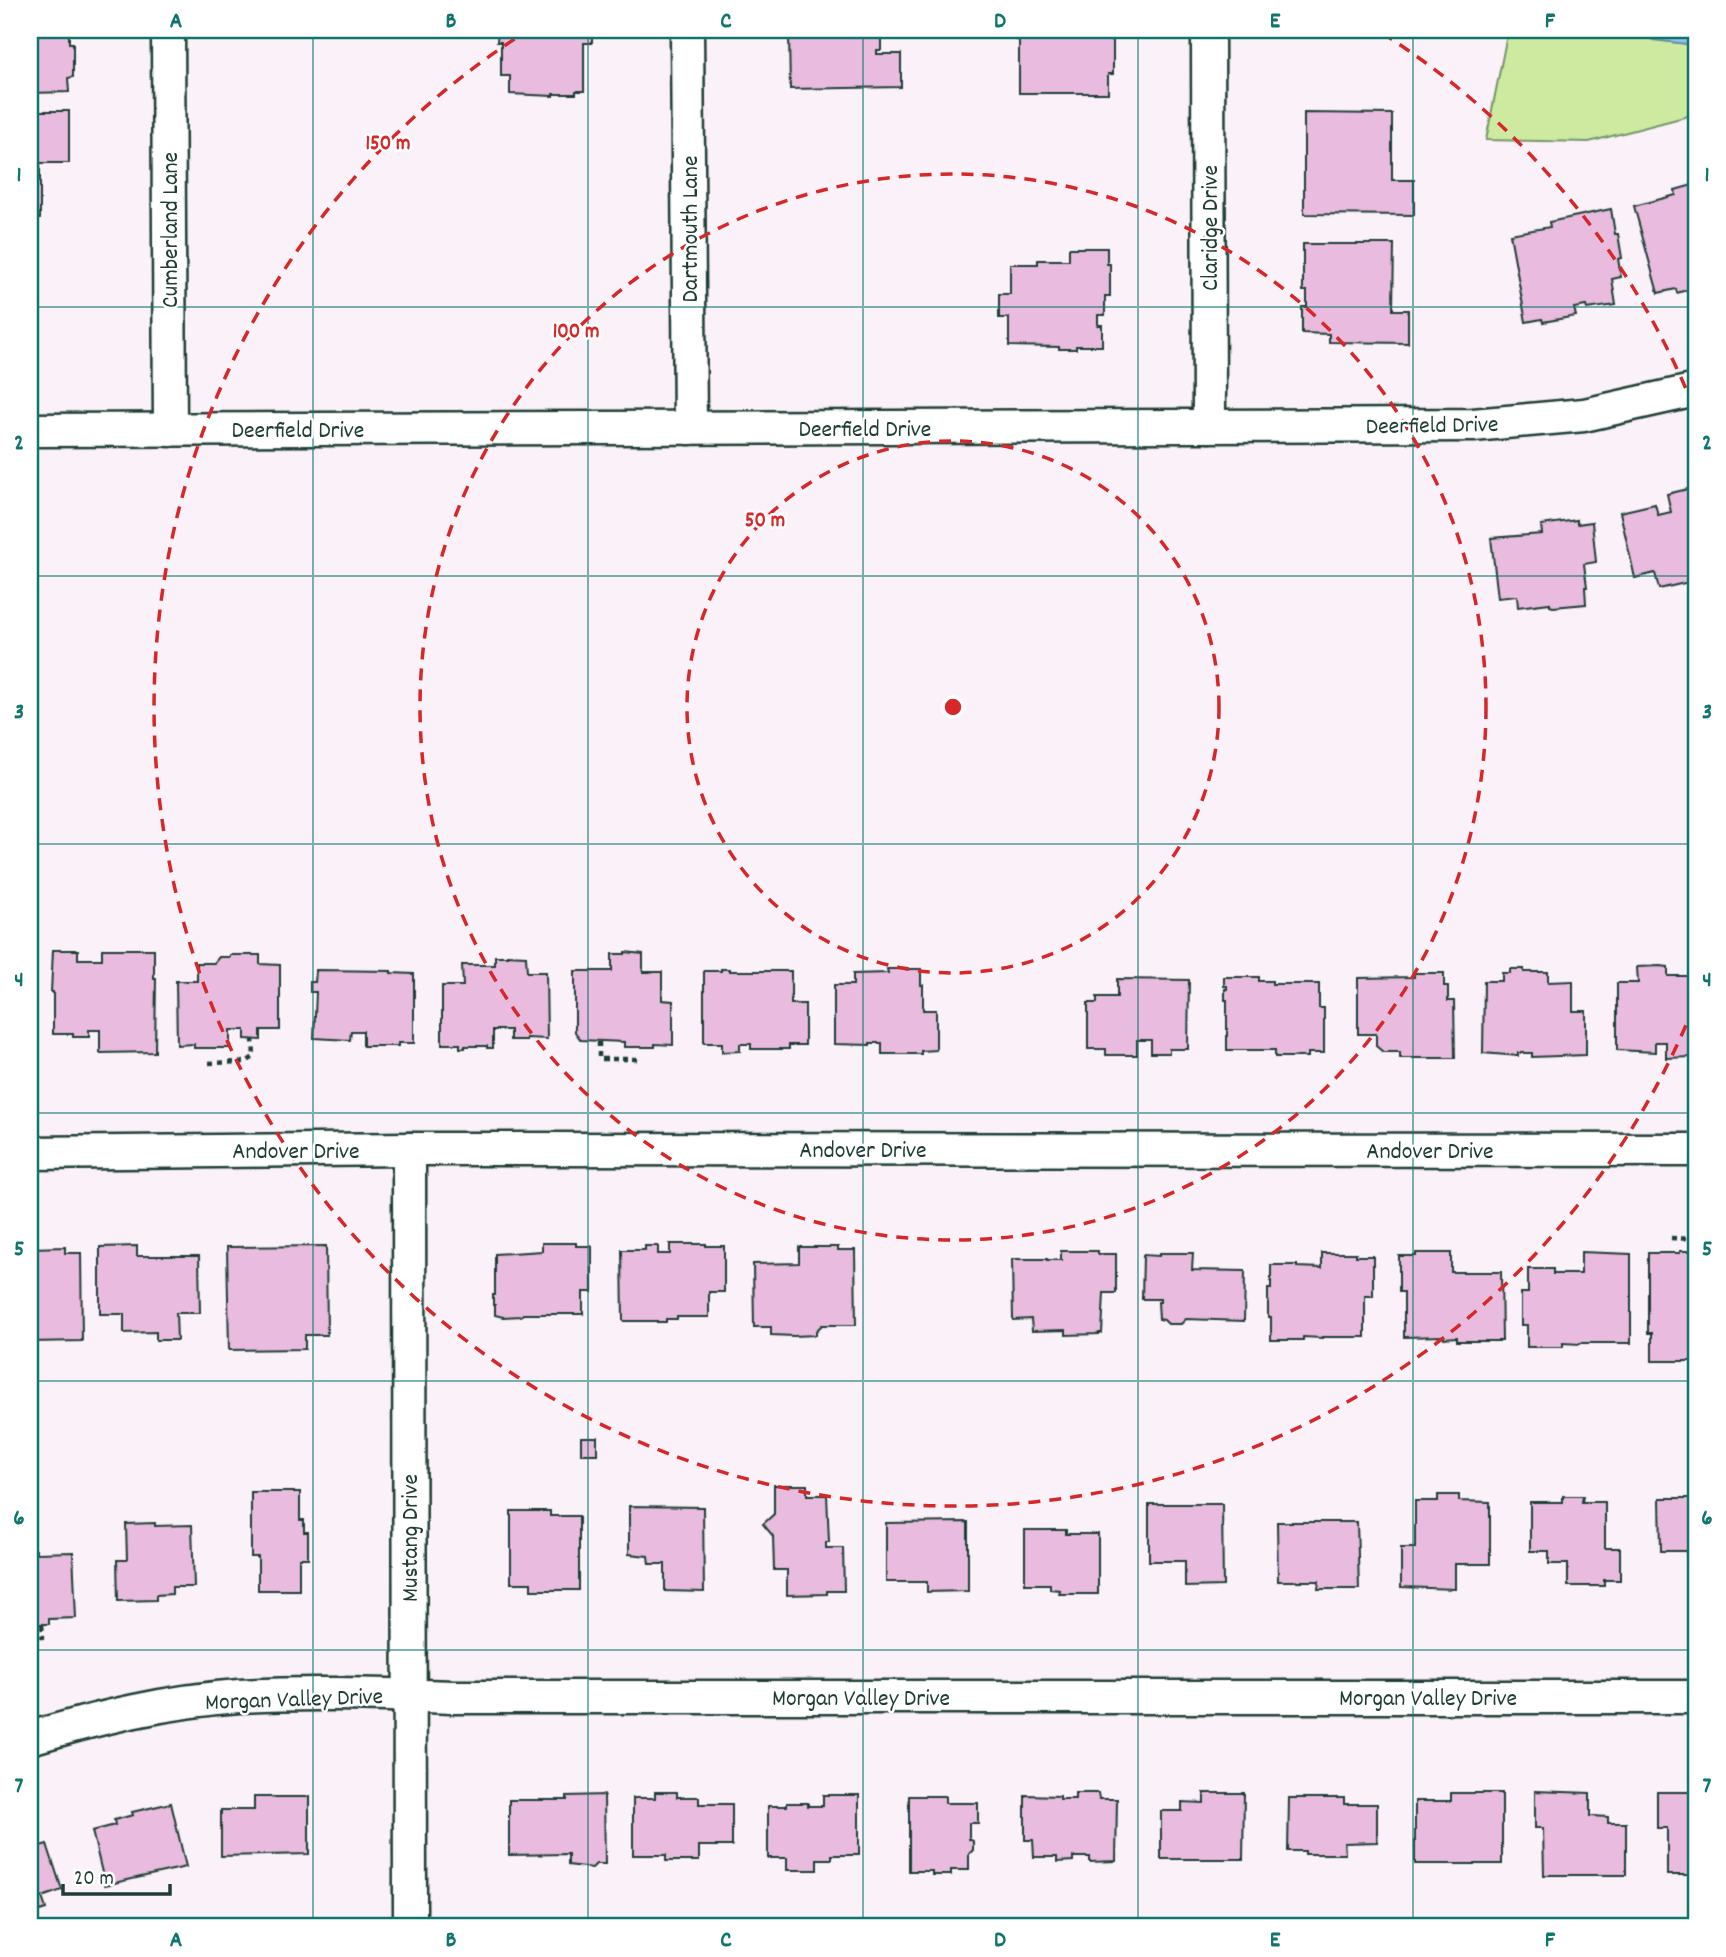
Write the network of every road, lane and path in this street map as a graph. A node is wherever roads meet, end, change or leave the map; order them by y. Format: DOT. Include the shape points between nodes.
graph roads {
  1 [pos="168,30"];
  2 [pos="687,30"];
  3 [pos="1208,30"];
  4 [pos="1696,390"];
  5 [pos="1209,426"];
  6 [pos="690,428"];
  7 [pos="30,430"];
  8 [pos="170,430"];
  9 [pos="253,1039"];
  10 [pos="598,1042"];
  11 [pos="639,1059"];
  12 [pos="209,1063"];
  13 [pos="409,1149"];
  14 [pos="1696,1150"];
  15 [pos="30,1153"];
  16 [pos="1671,1238"];
  17 [pos="1696,1239"];
  18 [pos="42,1624"];
  19 [pos="30,1637"];
  20 [pos="409,1696"];
  21 [pos="1696,1697"];
  22 [pos="30,1738"];
  23 [pos="410,1927"];
  1 -- 8 [label="street, Cumberland Lane"];
  2 -- 6 [label="street, Dartmouth Lane"];
  3 -- 5 [label="street, Claridge Drive"];
  4 -- 5 [label="street, Deerfield Drive" via="1584,415 1473,425"];
  5 -- 6 [label="street, Deerfield Drive"];
  6 -- 8 [label="street, Deerfield Drive"];
  7 -- 8 [label="street, Deerfield Drive"];
  9 -- 12 [label="path" via="254,1057 246,1062"];
  10 -- 11 [label="path" via="598,1059"];
  13 -- 14 [label="street, Andover Drive"];
  13 -- 15 [label="street, Andover Drive"];
  13 -- 20 [label="street, Mustang Drive"];
  16 -- 17 [label="path"];
  18 -- 19 [label="path" via="43,1637"];
  20 -- 21 [label="street, Morgan Valley Drive"];
  20 -- 22 [label="street, Morgan Valley Drive" via="237,1696 166,1704"];
  20 -- 23 [label="street, Mustang Drive"];
}
